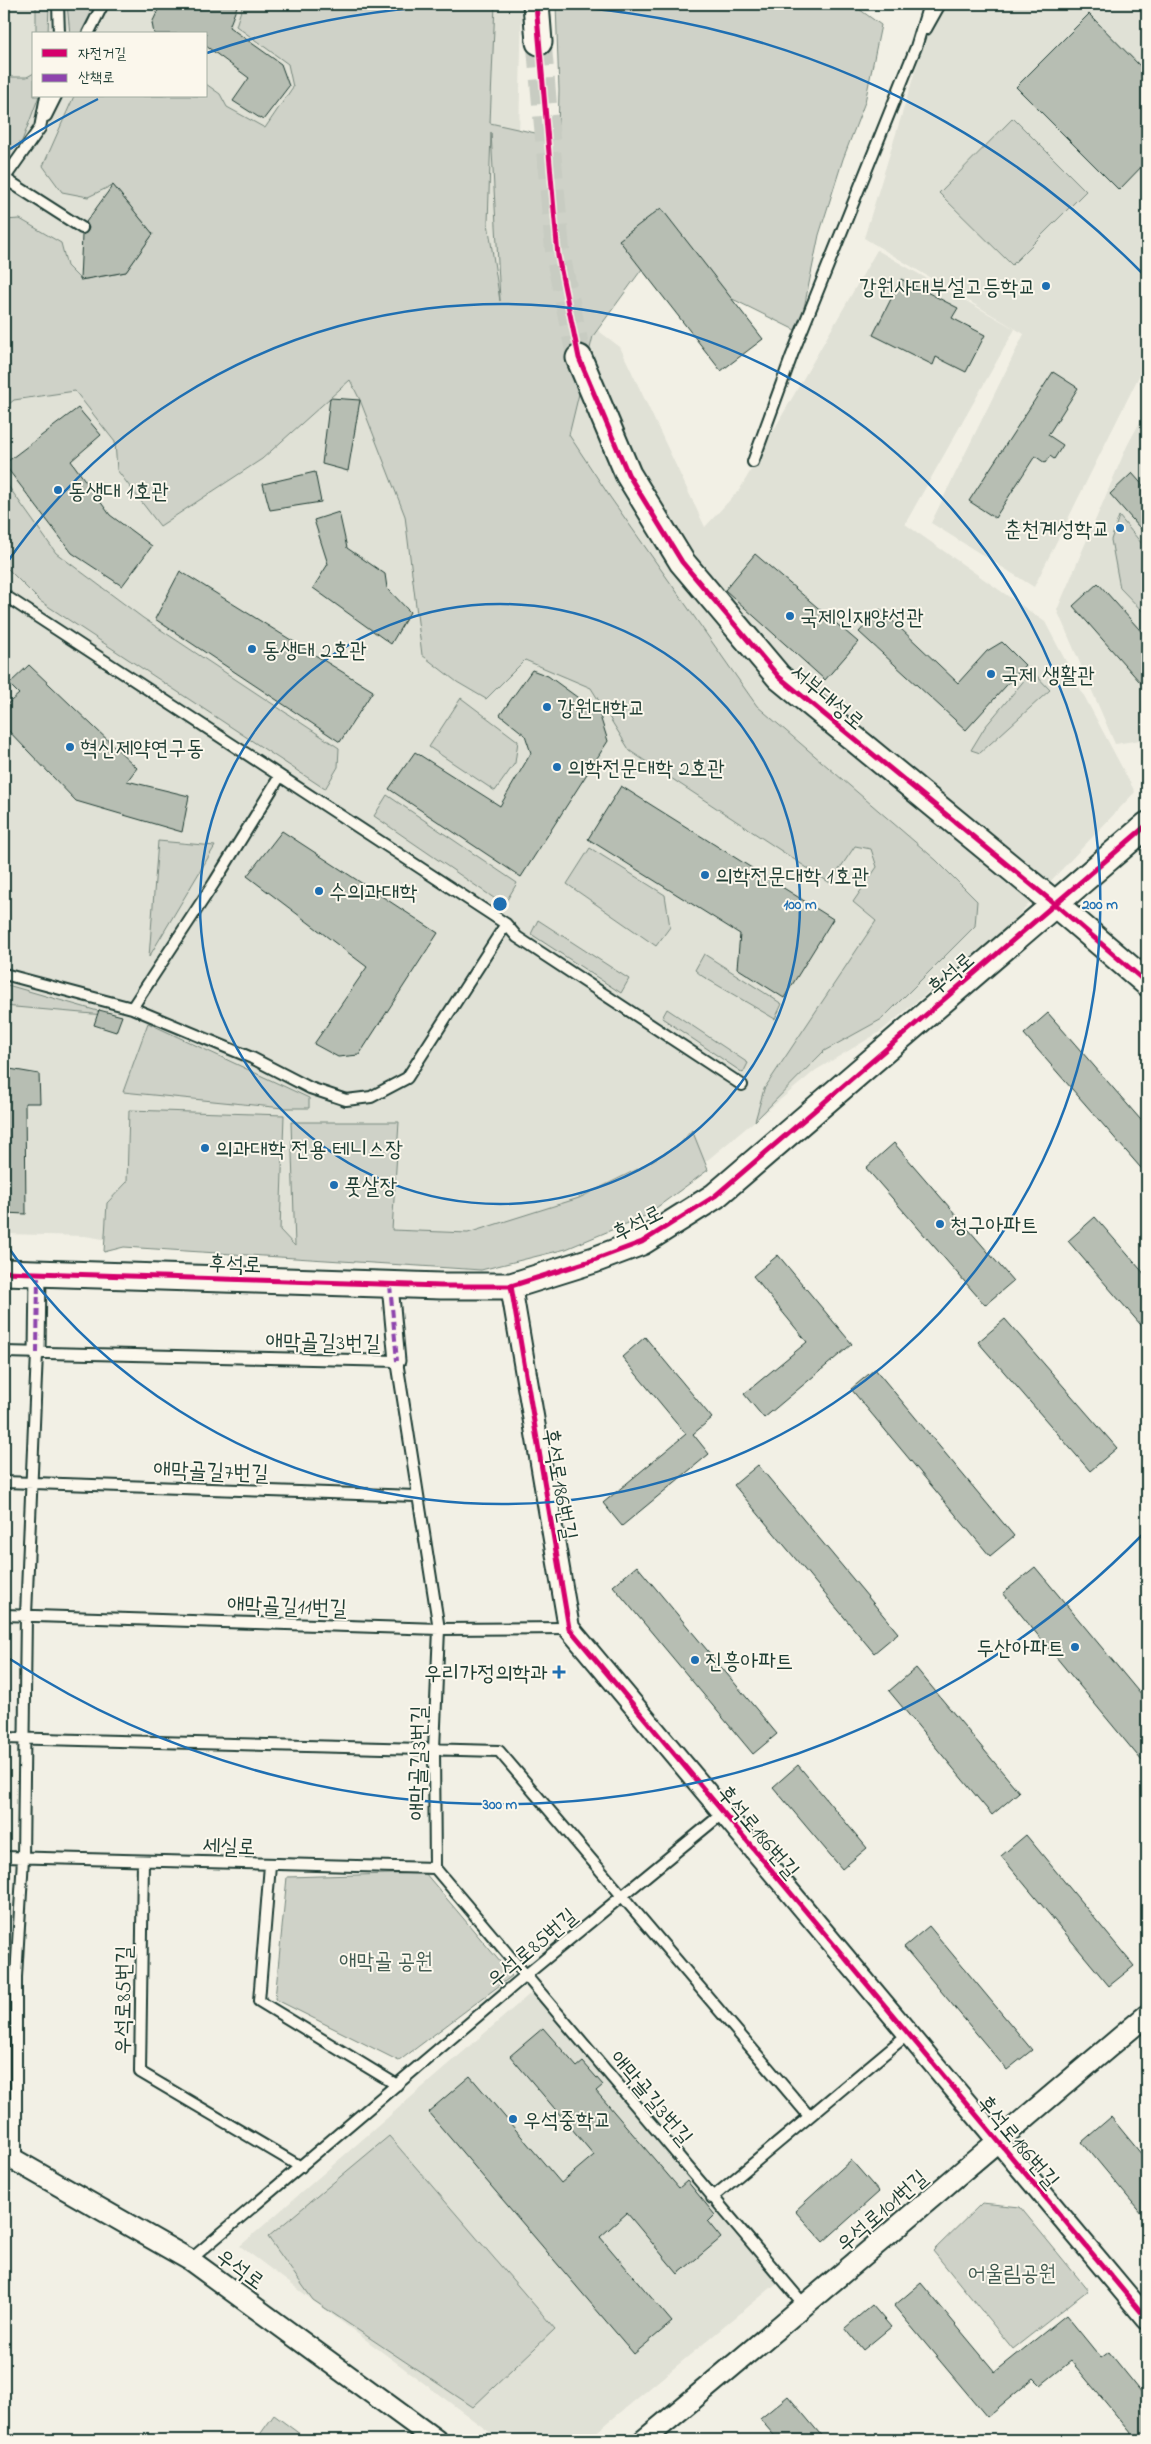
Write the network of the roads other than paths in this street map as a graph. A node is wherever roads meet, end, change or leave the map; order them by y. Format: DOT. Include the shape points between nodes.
graph roads {
  1 [pos="58,4"];
  2 [pos="103,4"];
  3 [pos="536,4"];
  4 [pos="930,4"];
  5 [pos="940,4"];
  6 [pos="59,32"];
  7 [pos="89,32"];
  8 [pos="539,42"];
  9 [pos="916,47"];
  10 [pos="46,98"];
  11 [pos="55,98"];
  12 [pos="40,128"];
  13 [pos="4,178"];
  14 [pos="82,228"];
  15 [pos="579,358"];
  16 [pos="753,462"];
  17 [pos="4,595"];
  18 [pos="280,776"];
  19 [pos="1147,825"];
  20 [pos="1055,904"];
  21 [pos="506,924"];
  22 [pos="4,974"];
  23 [pos="1147,983"];
  24 [pos="132,1008"];
  25 [pos="742,1085"];
  26 [pos="4,1272"];
  27 [pos="38,1273"];
  28 [pos="390,1285"];
  29 [pos="511,1286"];
  30 [pos="4,1352"];
  31 [pos="37,1353"];
  32 [pos="397,1361"];
  33 [pos="4,1482"];
  34 [pos="32,1482"];
  35 [pos="416,1496"];
  36 [pos="4,1615"];
  37 [pos="26,1615"];
  38 [pos="570,1628"];
  39 [pos="438,1629"];
  40 [pos="4,1738"];
  41 [pos="25,1738"];
  42 [pos="434,1749"];
  43 [pos="723,1813"];
  44 [pos="4,1857"];
  45 [pos="23,1858"];
  46 [pos="143,1861"];
  47 [pos="270,1865"];
  48 [pos="435,1868"];
  49 [pos="622,1895"];
  50 [pos="526,1975"];
  51 [pos="4,1977"];
  52 [pos="16,1977"];
  53 [pos="1147,2015"];
  54 [pos="908,2034"];
  55 [pos="396,2086"];
  56 [pos="809,2116"];
  57 [pos="997,2140"];
  58 [pos="10,2157"];
  59 [pos="301,2167"];
  60 [pos="712,2198"];
  61 [pos="190,2260"];
  62 [pos="806,2307"];
  63 [pos="1147,2319"];
  64 [pos="436,2440"];
  65 [pos="644,2440"];
  1 -- 6 [label="lane"];
  2 -- 7 [label="lane"];
  3 -- 8 [label="street"];
  4 -- 9 [label="lane"];
  5 -- 9 [label="lane"];
  9 -- 16 [label="lane" via="792,355"];
  10 -- 12 [label="lane"];
  11 -- 12 [label="lane"];
  12 -- 13 [label="lane"];
  13 -- 14 [label="lane"];
  15 -- 20 [label="street, 서부대성로" via="628,474 682,562 779,677"];
  17 -- 18 [label="lane"];
  18 -- 21 [label="lane"];
  18 -- 24 [label="lane"];
  19 -- 20 [label="street, 후석로"];
  20 -- 23 [label="street, 서부대성로"];
  20 -- 29 [label="street, 후석로" via="715,1196 642,1242"];
  21 -- 24 [label="lane" via="407,1078 371,1097 346,1100 310,1088 252,1058"];
  21 -- 25 [label="lane" via="517,937"];
  22 -- 24 [label="lane"];
  26 -- 27 [label="street, 후석로"];
  27 -- 28 [label="street, 후석로"];
  27 -- 31 [label="street"];
  28 -- 29 [label="street, 후석로"];
  28 -- 32 [label="street"];
  29 -- 38 [label="street, 후석로186번길"];
  30 -- 31 [label="lane, 애막골길3번길"];
  31 -- 32 [label="lane, 애막골길3번길"];
  31 -- 34 [label="lane"];
  32 -- 35 [label="lane, 애막골길3번길"];
  33 -- 34 [label="lane, 애막골길7번길"];
  34 -- 35 [label="lane, 애막골길7번길"];
  34 -- 37 [label="lane"];
  35 -- 39 [label="lane, 애막골길3번길"];
  36 -- 37 [label="lane, 애막골길11번길"];
  37 -- 39 [label="lane, 애막골길11번길"];
  37 -- 41 [label="lane"];
  38 -- 39 [label="lane, 애막골길11번길"];
  38 -- 43 [label="street, 후석로186번길"];
  39 -- 42 [label="lane, 애막골길3번길"];
  40 -- 41 [label="lane"];
  41 -- 42 [label="lane"];
  41 -- 45 [label="lane"];
  42 -- 48 [label="lane, 애막골길3번길"];
  42 -- 49 [label="lane" via="499,1751"];
  43 -- 49 [label="lane, 우석로85번길"];
  43 -- 54 [label="street, 후석로186번길"];
  44 -- 45 [label="lane, 세실로"];
  45 -- 46 [label="lane, 세실로"];
  45 -- 52 [label="lane"];
  46 -- 47 [label="lane, 세실로"];
  46 -- 59 [label="lane, 우석로85번길" via="140,2072"];
  47 -- 48 [label="lane, 세실로"];
  47 -- 55 [label="lane" via="258,2001"];
  48 -- 50 [label="lane, 애막골길3번길"];
  49 -- 50 [label="lane, 우석로85번길"];
  49 -- 56 [label="lane"];
  50 -- 55 [label="lane, 우석로85번길"];
  50 -- 60 [label="lane, 애막골길3번길"];
  51 -- 52 [label="lane"];
  52 -- 58 [label="lane"];
  53 -- 57 [label="street, 우석로101번길"];
  54 -- 56 [label="lane"];
  54 -- 57 [label="street, 후석로186번길"];
  55 -- 59 [label="lane, 우석로85번길"];
  56 -- 60 [label="lane"];
  57 -- 62 [label="street, 우석로101번길"];
  57 -- 63 [label="street, 후석로186번길"];
  58 -- 61 [label="street, 우석로"];
  59 -- 61 [label="lane, 우석로85번길"];
  60 -- 62 [label="lane, 애막골길3번길"];
  61 -- 64 [label="street, 우석로"];
  62 -- 65 [label="street, 우석로101번길"];
}
